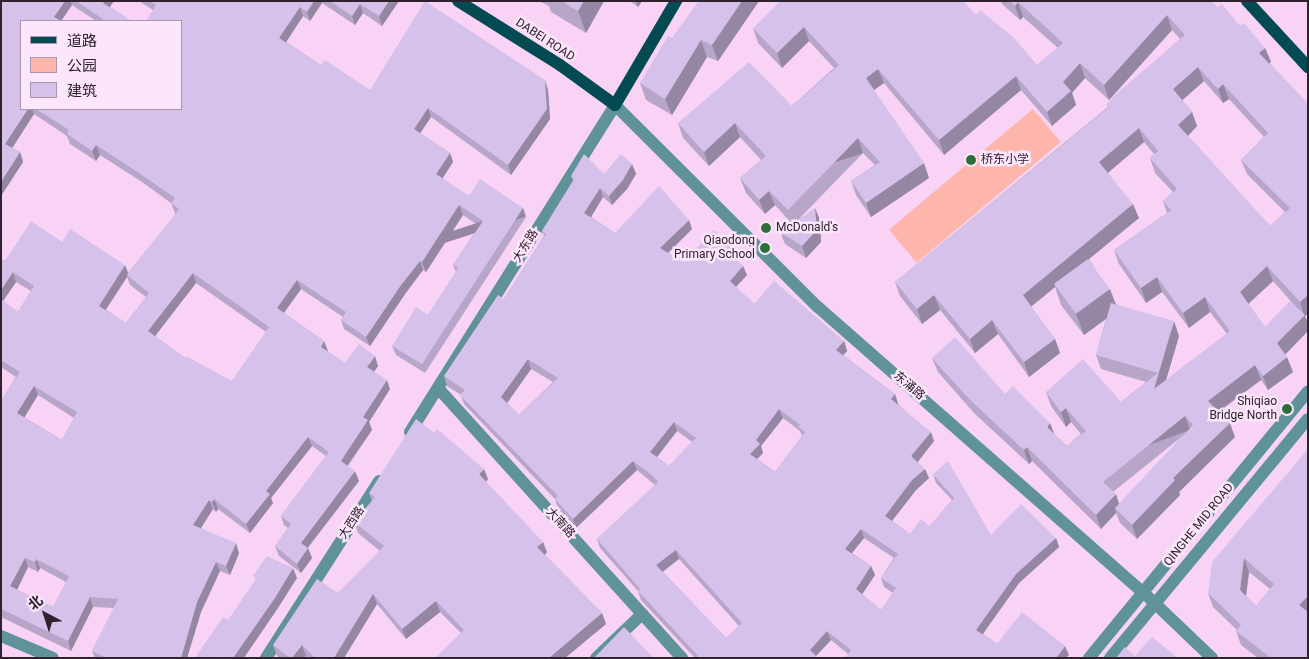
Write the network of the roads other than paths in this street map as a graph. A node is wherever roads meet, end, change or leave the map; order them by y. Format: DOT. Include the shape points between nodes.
graph roads {
  1 [pos="458,1"];
  2 [pos="676,1"];
  3 [pos="1247,1"];
  4 [pos="1308,67"];
  5 [pos="615,105"];
  6 [pos="438,388"];
  7 [pos="1308,391"];
  8 [pos="1308,419"];
  9 [pos="402,445"];
  10 [pos="386,470"];
  11 [pos="1144,593"];
  12 [pos="1156,604"];
  13 [pos="642,614"];
  14 [pos="1,636"];
  15 [pos="53,658"];
  16 [pos="266,658"];
  17 [pos="596,658"];
  18 [pos="682,658"];
  19 [pos="1089,658"];
  20 [pos="1110,658"];
  21 [pos="1212,658"];
  1 -- 5 [label="main road, DABEI ROAD"];
  2 -- 5 [label="main road"];
  3 -- 4 [label="main road"];
  5 -- 6 [label="street, 大东路"];
  5 -- 11 [label="street, 东涌路" via="818,307"];
  6 -- 9 [label="street"];
  6 -- 13 [label="street, 大南路"];
  7 -- 11 [label="street, QINGHE MID ROAD"];
  8 -- 12 [label="street, QINGHE MID ROAD"];
  10 -- 16 [label="street, 大西路"];
  11 -- 12 [label="street, 东涌路"];
  11 -- 19 [label="street, QINGHE MID ROAD"];
  12 -- 20 [label="street, QINGHE MID ROAD"];
  12 -- 21 [label="street, 东涌路"];
  13 -- 17 [label="street"];
  13 -- 18 [label="street, 大南路"];
  14 -- 15 [label="street"];
}
